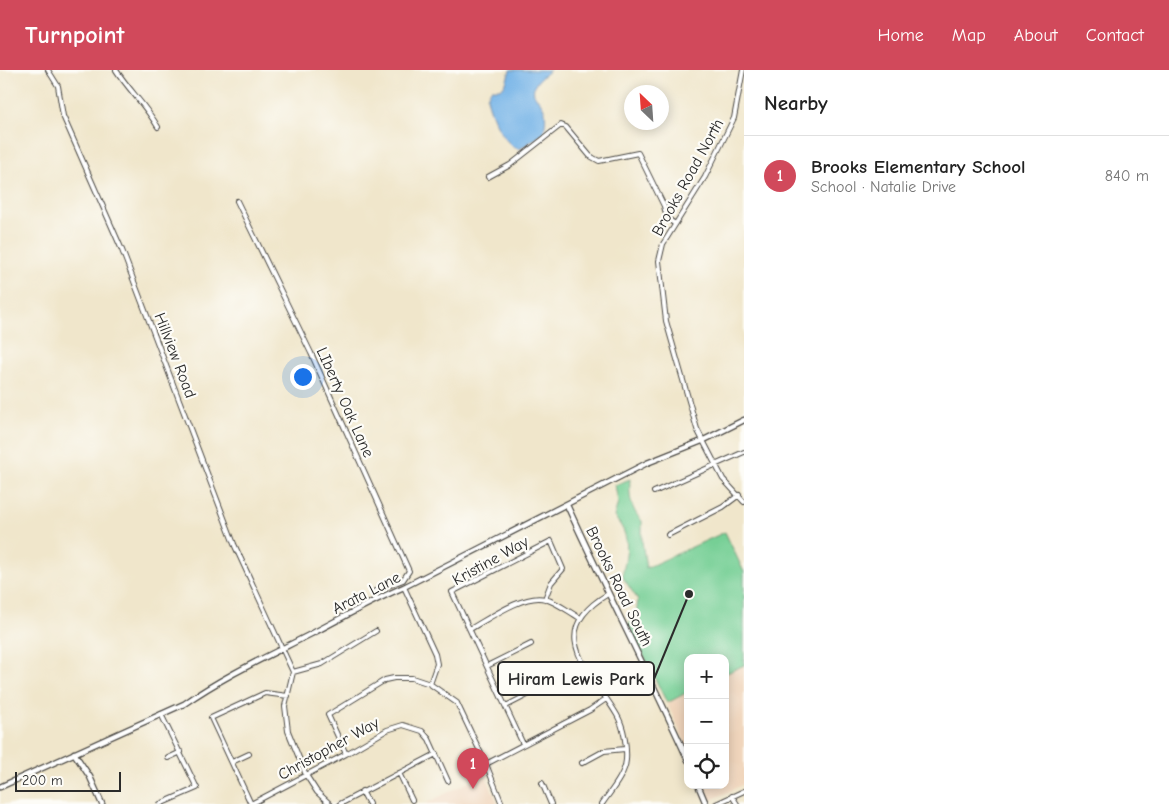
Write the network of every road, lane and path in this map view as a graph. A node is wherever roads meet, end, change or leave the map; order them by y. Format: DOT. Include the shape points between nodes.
graph roads {
  1 [pos="48,70"];
  2 [pos="116,70"];
  3 [pos="743,70"];
  4 [pos="158,127"];
  5 [pos="488,177"];
  6 [pos="237,200"];
  7 [pos="676,224"];
  8 [pos="744,420"];
  9 [pos="702,441"];
  10 [pos="744,452"];
  11 [pos="715,466"];
  12 [pos="654,492"];
  13 [pos="739,495"];
  14 [pos="744,502"];
  15 [pos="567,505"];
  16 [pos="668,535"];
  17 [pos="404,587"];
  18 [pos="608,594"];
  19 [pos="376,598"];
  20 [pos="545,599"];
  21 [pos="580,618"];
  22 [pos="470,628"];
  23 [pos="376,631"];
  24 [pos="532,644"];
  25 [pos="281,649"];
  26 [pos="487,666"];
  27 [pos="293,672"];
  28 [pos="430,684"];
  29 [pos="543,687"];
  30 [pos="288,696"];
  31 [pos="606,699"];
  32 [pos="506,706"];
  33 [pos="161,714"];
  34 [pos="523,744"];
  35 [pos="625,749"];
  36 [pos="684,751"];
  37 [pos="181,752"];
  38 [pos="74,753"];
  39 [pos="249,754"];
  40 [pos="346,754"];
  41 [pos="436,754"];
  42 [pos="168,758"];
  43 [pos="232,762"];
  44 [pos="582,763"];
  45 [pos="486,764"];
  46 [pos="399,773"];
  47 [pos="306,775"];
  48 [pos="448,782"];
  49 [pos="542,783"];
  50 [pos="0,787"];
  51 [pos="700,789"];
  52 [pos="362,791"];
  53 [pos="744,791"];
  54 [pos="732,796"];
  55 [pos="412,800"];
  56 [pos="102,804"];
  57 [pos="160,804"];
  58 [pos="251,804"];
  59 [pos="330,804"];
  60 [pos="340,804"];
  61 [pos="369,804"];
  62 [pos="502,804"];
  63 [pos="551,804"];
  64 [pos="602,804"];
  65 [pos="706,804"];
  66 [pos="716,804"];
  67 [pos="736,804"];
  1 -- 25 [label="street, Hillview Road" via="58,86 63,116 122,250 234,544"];
  2 -- 4 [label="street"];
  3 -- 7 [label="street, Brooks Road North" via="734,118 705,177"];
  5 -- 7 [label="street" via="510,165 561,125 590,156 600,161 638,153 667,218"];
  6 -- 19 [label="street, LIberty Oak Lane" via="311,353 409,571 403,580 375,591"];
  7 -- 9 [label="street, Brooks Road North" via="663,244 659,261 666,321"];
  8 -- 9 [label="street, Arata Lane"];
  9 -- 11 [label="street, Brooks Road North"];
  9 -- 15 [label="street, Arata Lane" via="647,463"];
  10 -- 11 [label="street"];
  11 -- 12 [label="street"];
  11 -- 13 [label="street, Brooks Road North"];
  13 -- 14 [label="street, Brooks Road North"];
  13 -- 16 [label="street" via="724,507"];
  15 -- 17 [label="street, Arata Lane"];
  15 -- 18 [label="street, Brooks Road South"];
  17 -- 19 [label="street, Arata Lane"];
  17 -- 28 [label="street" via="435,654 437,664"];
  18 -- 21 [label="street"];
  18 -- 36 [label="street, Brooks Road South" via="618,618 634,642"];
  19 -- 25 [label="street, Arata Lane"];
  20 -- 21 [label="street"];
  20 -- 22 [label="street" via="523,601"];
  20 -- 22 [label="street, Kristine Way" via="554,577 563,569 551,541 452,592"];
  21 -- 31 [label="street" via="575,630 579,658"];
  22 -- 26 [label="street, Kristine Way"];
  23 -- 27 [label="street" via="322,664"];
  24 -- 26 [label="street"];
  25 -- 27 [label="street, Hillview Road"];
  25 -- 33 [label="street, Arata Lane"];
  26 -- 32 [label="street, Kristine Way"];
  27 -- 30 [label="street"];
  28 -- 40 [label="street" via="412,678 385,680 328,715"];
  28 -- 45 [label="street" via="457,703"];
  29 -- 32 [label="street"];
  30 -- 43 [label="street" via="265,693 211,718"];
  30 -- 47 [label="street" via="286,723"];
  31 -- 34 [label="street"];
  31 -- 35 [label="street" via="622,727"];
  32 -- 34 [label="street, Kristine Way"];
  33 -- 37 [label="street"];
  33 -- 38 [label="street, Arata Lane"];
  34 -- 45 [label="street"];
  35 -- 44 [label="street" via="604,751"];
  35 -- 64 [label="street" via="626,762"];
  37 -- 42 [label="street"];
  37 -- 57 [label="street" via="197,788"];
  38 -- 50 [label="street, Arata Lane"];
  38 -- 56 [label="street"];
  39 -- 43 [label="street"];
  40 -- 41 [label="street, Christopher Way" via="402,725 422,732"];
  40 -- 47 [label="street, Christopher Way"];
  41 -- 46 [label="street"];
  41 -- 48 [label="street, Christopher Way"];
  43 -- 58 [label="street"];
  45 -- 62 [label="street"];
  46 -- 52 [label="street"];
  46 -- 55 [label="street"];
  47 -- 58 [label="street, Christopher Way"];
  47 -- 59 [label="street"];
  49 -- 63 [label="street"];
  51 -- 65 [label="street"];
  52 -- 60 [label="street"];
  52 -- 61 [label="street"];
  53 -- 54 [label="street"];
  54 -- 66 [label="street"];
  54 -- 67 [label="street"];
}
